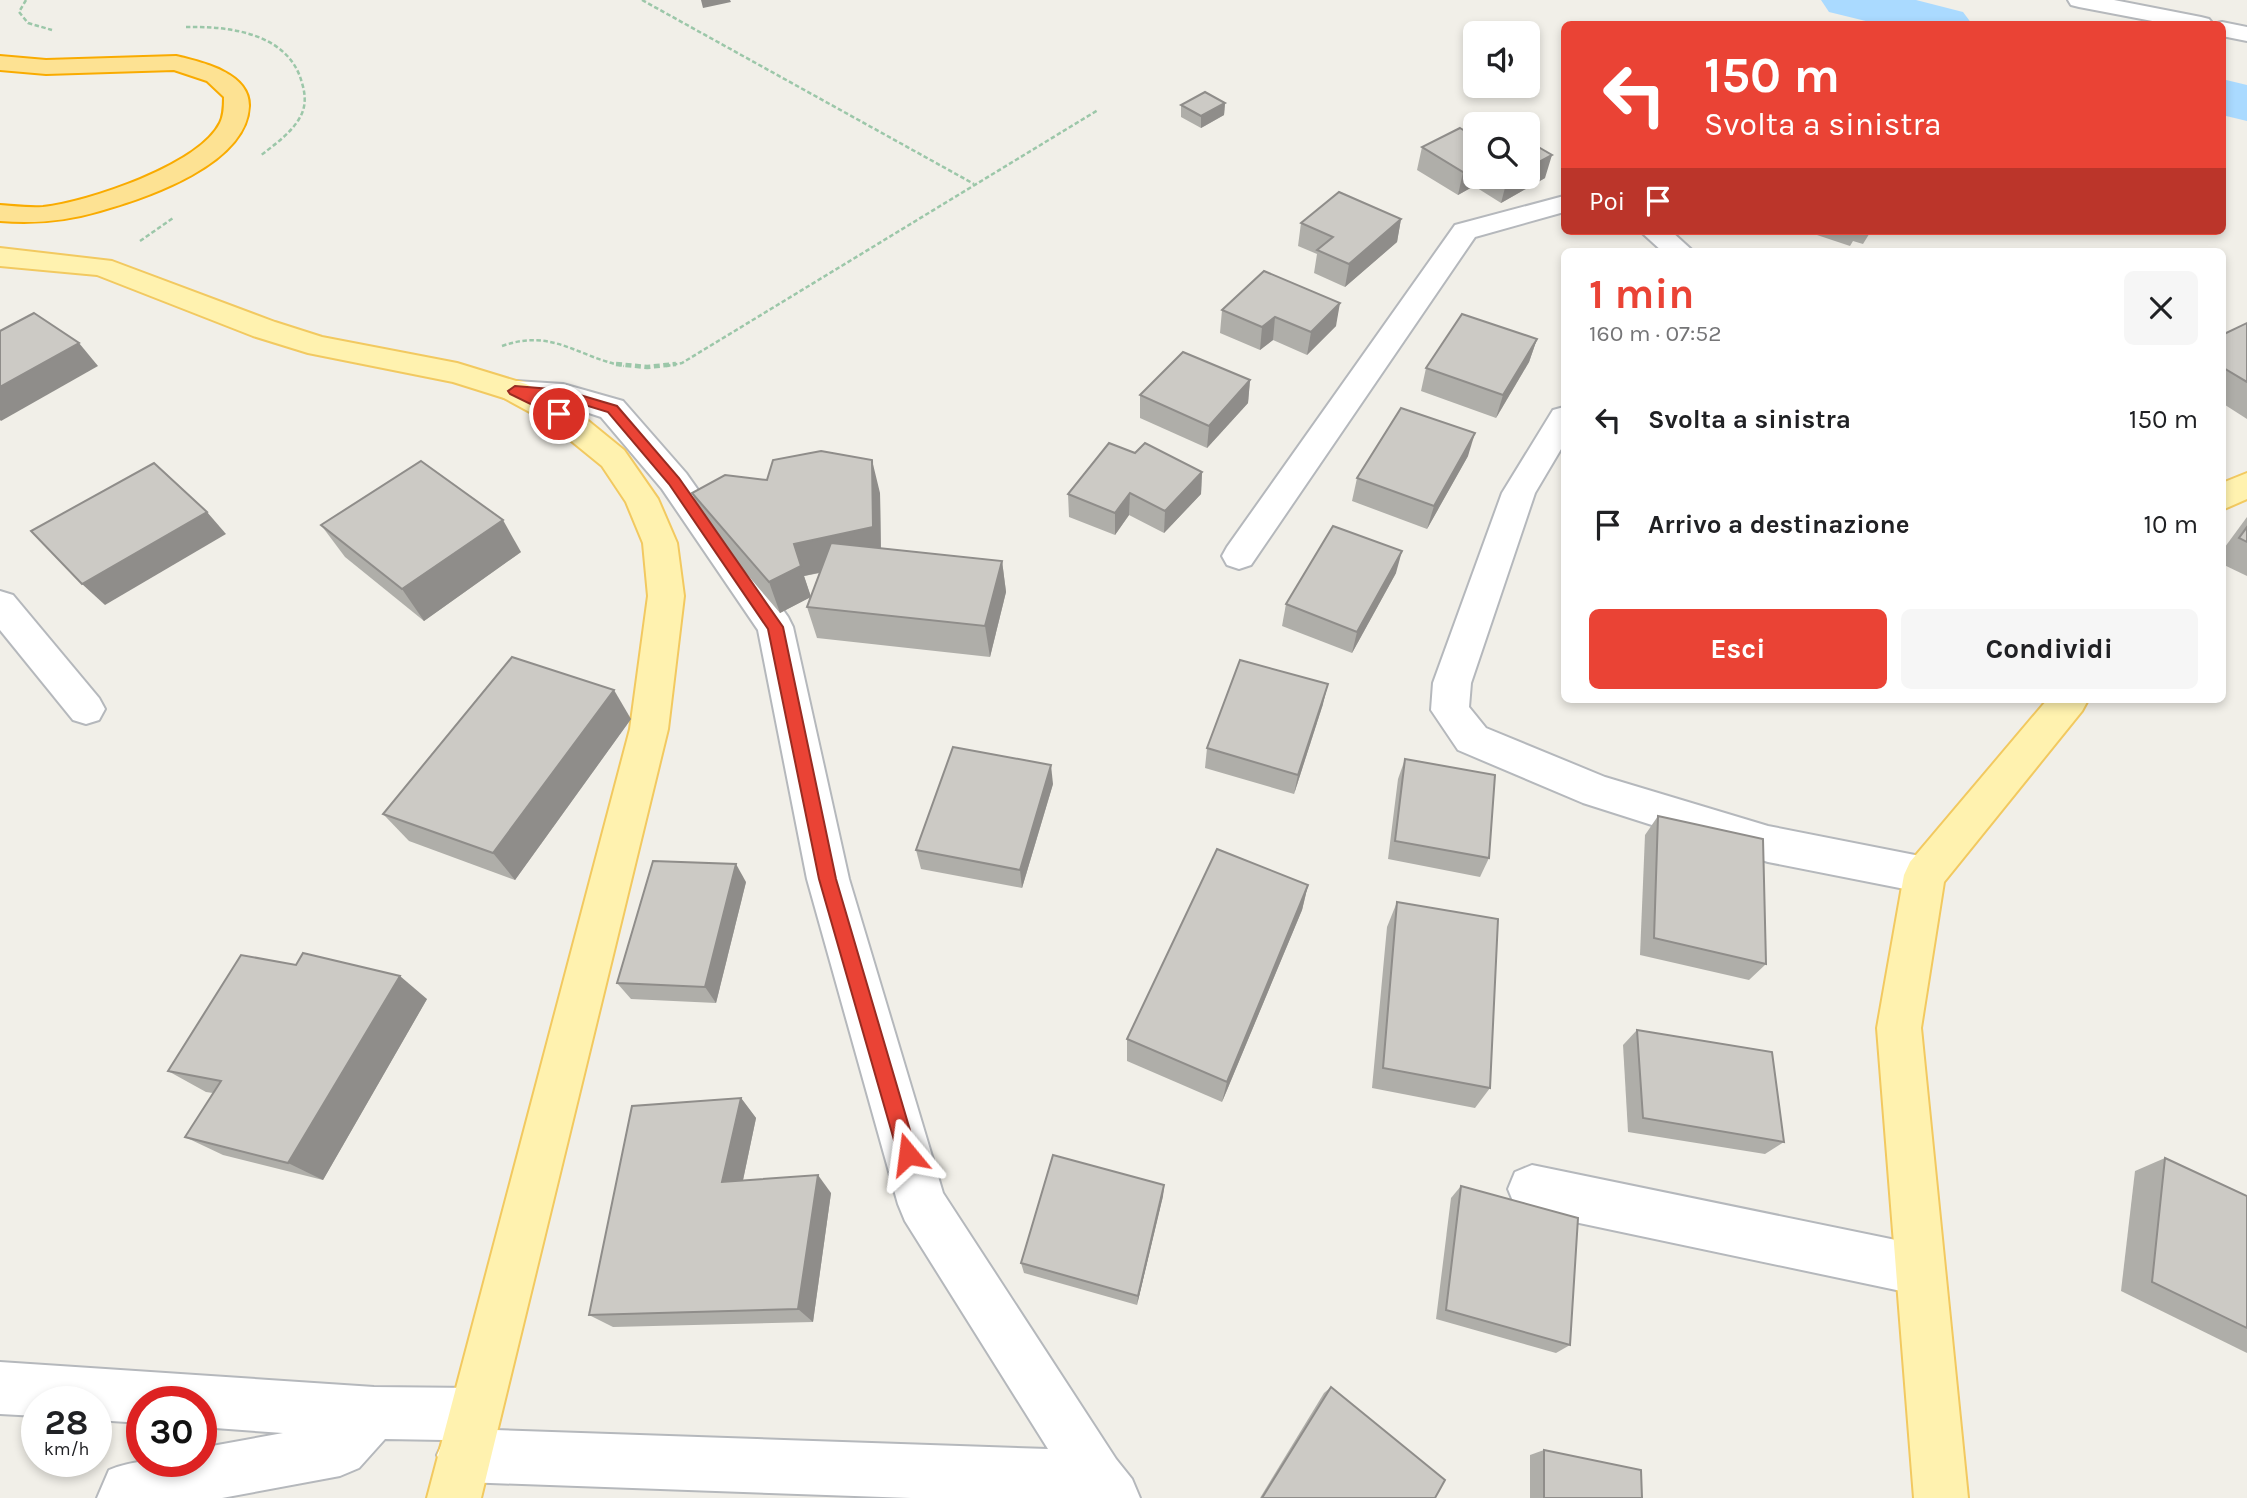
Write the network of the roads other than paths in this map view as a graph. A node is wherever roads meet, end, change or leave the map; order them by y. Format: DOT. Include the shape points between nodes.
graph roads {
  1 [pos="2079,0"];
  2 [pos="2186,21"];
  3 [pos="2226,30"];
  4 [pos="2247,34"];
  5 [pos="0,63"];
  6 [pos="1561,205"];
  7 [pos="0,213"];
  8 [pos="1659,235"];
  9 [pos="1675,248"];
  10 [pos="0,257"];
  11 [pos="515,391"];
  12 [pos="1561,423"];
  13 [pos="2247,485"];
  14 [pos="2226,496"];
  15 [pos="1239,556"];
  16 [pos="0,606"];
  17 [pos="2067,703"];
  18 [pos="86,709"];
  19 [pos="1925,875"];
  20 [pos="1532,1189"];
  21 [pos="1920,1270"];
  22 [pos="0,1388"];
  23 [pos="374,1413"];
  24 [pos="464,1456"];
  25 [pos="1105,1488"];
  26 [pos="124,1498"];
  27 [pos="1941,1498"];
  1 -- 2 [label="street"];
  3 -- 4 [label="street"];
  5 -- 7 [label="highway" via="176,63 216,76 237,96 234,123 211,152 169,176 109,201 44,215"];
  6 -- 15 [label="street" via="1465,231"];
  8 -- 9 [label="street"];
  10 -- 11 [label="main road" via="102,267 319,346 457,373"];
  11 -- 24 [label="main road" via="559,414 613,458 641,499 660,543 666,596 649,730"];
  11 -- 25 [label="street" via="563,394 612,409 674,481 775,627 828,879 922,1204"];
  12 -- 19 [label="street" via="1519,493 1452,683 1450,710 1472,739 1597,791 1746,837"];
  13 -- 14 [label="main road"];
  16 -- 18 [label="street"];
  17 -- 19 [label="main road"];
  19 -- 21 [label="main road" via="1899,1028"];
  20 -- 21 [label="street"];
  21 -- 27 [label="main road"];
  22 -- 23 [label="street"];
  23 -- 24 [label="street"];
  23 -- 26 [label="street" via="341,1449 128,1489"];
  24 -- 25 [label="street"];
}
